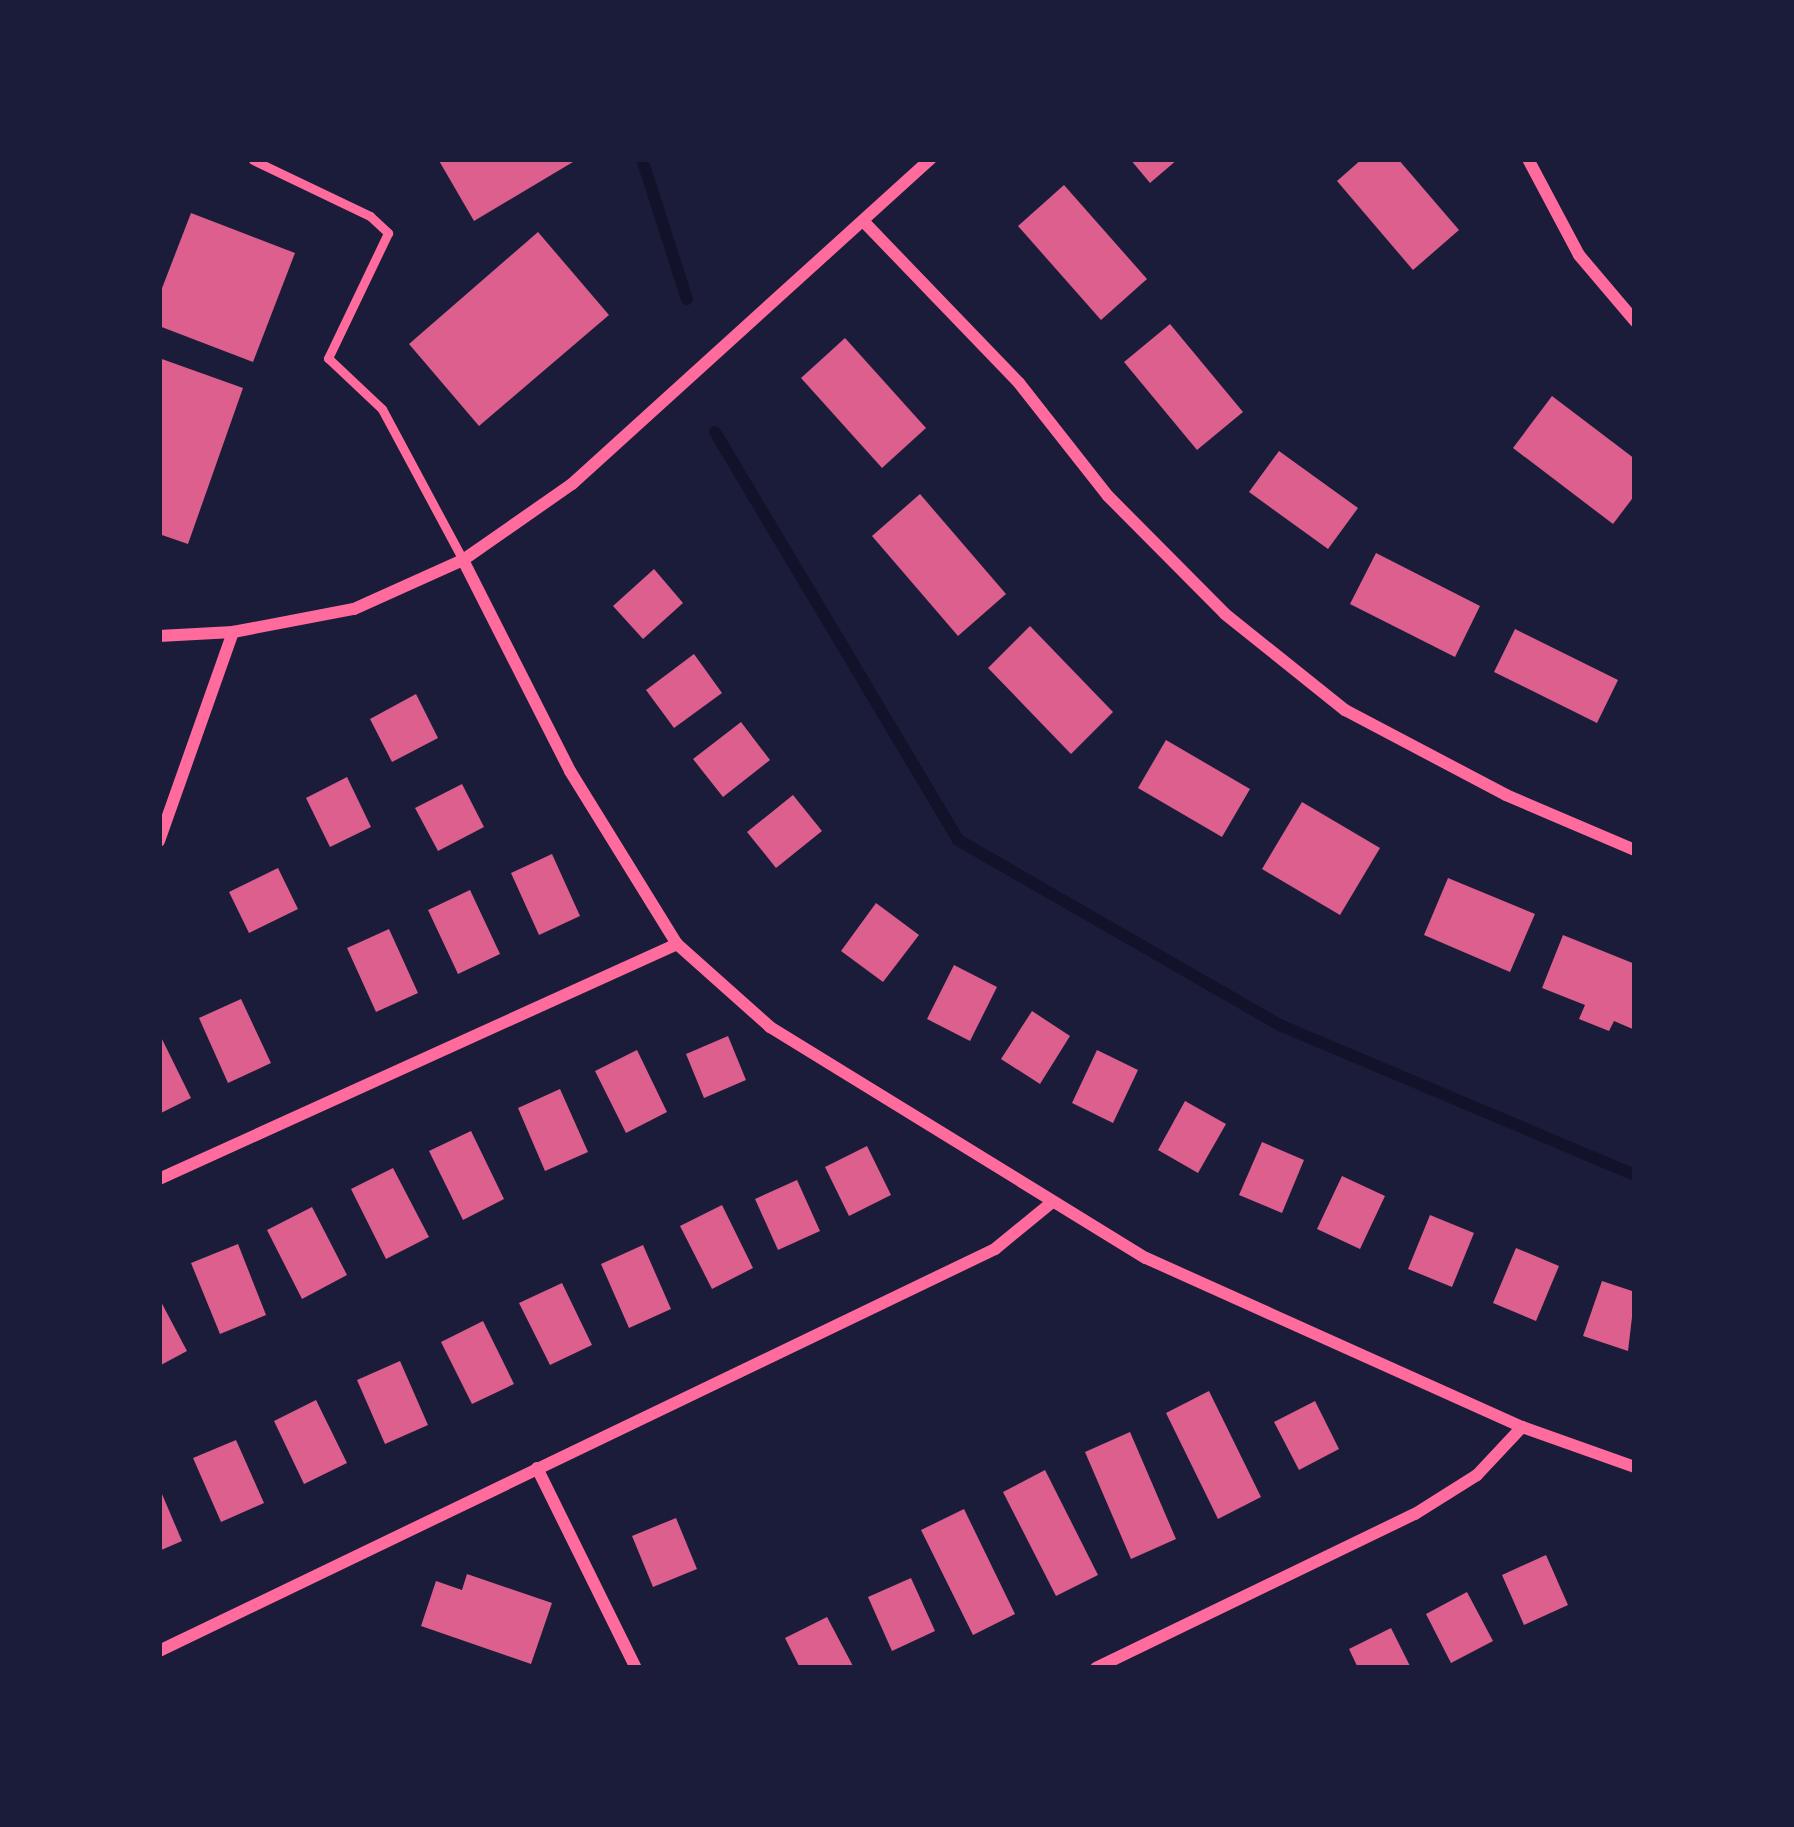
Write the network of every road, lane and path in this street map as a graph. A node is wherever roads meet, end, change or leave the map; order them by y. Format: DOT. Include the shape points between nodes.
graph roads {
  1 [pos="930,159"];
  2 [pos="1528,159"];
  3 [pos="253,160"];
  4 [pos="866,223"];
  5 [pos="1635,320"];
  6 [pos="464,560"];
  7 [pos="233,632"];
  8 [pos="159,636"];
  9 [pos="159,841"];
  10 [pos="1635,850"];
  11 [pos="677,944"];
  12 [pos="159,1179"];
  13 [pos="1051,1204"];
  14 [pos="1522,1427"];
  15 [pos="1635,1467"];
  16 [pos="537,1468"];
  17 [pos="159,1651"];
  18 [pos="636,1668"];
  19 [pos="1096,1668"];
  1 -- 4 [label="street"];
  2 -- 5 [label="street" via="1579,255"];
  3 -- 6 [label="lane" via="370,216 388,233 328,358 382,410"];
  4 -- 6 [label="street" via="572,484"];
  4 -- 10 [label="street" via="1019,383 1108,496 1225,614 1345,710 1506,795"];
  6 -- 7 [label="street" via="354,609"];
  6 -- 11 [label="street" via="570,771"];
  7 -- 8 [label="street"];
  7 -- 9 [label="street"];
  11 -- 12 [label="street"];
  11 -- 13 [label="street" via="770,1028"];
  13 -- 14 [label="street" via="1146,1258"];
  13 -- 16 [label="street" via="995,1249"];
  14 -- 15 [label="street"];
  14 -- 19 [label="street" via="1477,1475 1414,1514"];
  16 -- 17 [label="street"];
  16 -- 18 [label="street"];
}
